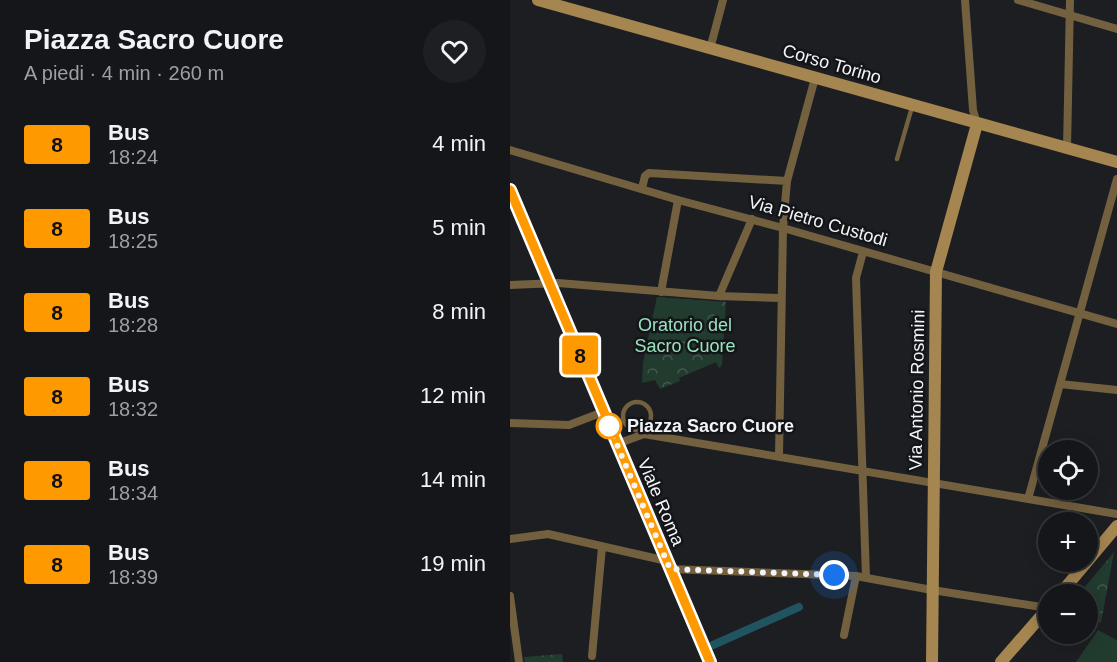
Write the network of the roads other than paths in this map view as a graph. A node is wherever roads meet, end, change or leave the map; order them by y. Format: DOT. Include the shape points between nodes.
graph roads {
  1 [pos="538,0"];
  2 [pos="723,0"];
  3 [pos="965,0"];
  4 [pos="1018,0"];
  5 [pos="1070,0"];
  6 [pos="561,3"];
  7 [pos="1070,15"];
  8 [pos="1117,28"];
  9 [pos="710,49"];
  10 [pos="814,78"];
  11 [pos="912,105"];
  12 [pos="977,124"];
  13 [pos="1067,149"];
  14 [pos="510,150"];
  15 [pos="897,159"];
  16 [pos="1117,162"];
  17 [pos="1117,179"];
  18 [pos="787,181"];
  19 [pos="642,188"];
  20 [pos="510,189"];
  21 [pos="678,200"];
  22 [pos="752,219"];
  23 [pos="783,228"];
  24 [pos="863,252"];
  25 [pos="936,272"];
  26 [pos="550,283"];
  27 [pos="510,285"];
  28 [pos="661,291"];
  29 [pos="719,296"];
  30 [pos="781,298"];
  31 [pos="1079,313"];
  32 [pos="1117,324"];
  33 [pos="1060,384"];
  34 [pos="1117,390"];
  35 [pos="603,412"];
  36 [pos="510,423"];
  37 [pos="644,431"];
  38 [pos="617,444"];
  39 [pos="779,456"];
  40 [pos="863,470"];
  41 [pos="934,483"];
  42 [pos="1028,499"];
  43 [pos="1117,514"];
  44 [pos="1117,526"];
  45 [pos="510,539"];
  46 [pos="602,547"];
  47 [pos="669,565"];
  48 [pos="856,576"];
  49 [pos="866,577"];
  50 [pos="1068,584"];
  51 [pos="932,590"];
  52 [pos="510,596"];
  53 [pos="1038,606"];
  54 [pos="1038,619"];
  55 [pos="844,635"];
  56 [pos="592,656"];
  57 [pos="519,662"];
  58 [pos="710,662"];
  59 [pos="932,662"];
  60 [pos="1001,662"];
  1 -- 6 [label="street, Corso Torino"];
  2 -- 9 [label="street"];
  3 -- 12 [label="street"];
  4 -- 7 [label="street"];
  5 -- 7 [label="street"];
  6 -- 9 [label="street, Corso Torino"];
  7 -- 8 [label="street"];
  7 -- 13 [label="street"];
  9 -- 10 [label="street, Corso Torino"];
  10 -- 11 [label="street, Corso Torino"];
  10 -- 18 [label="street"];
  11 -- 12 [label="street, Corso Torino"];
  11 -- 15 [label="lane"];
  12 -- 13 [label="street, Corso Torino"];
  12 -- 25 [label="street, Via Antonio Rosmini"];
  13 -- 16 [label="street, Corso Torino"];
  14 -- 19 [label="street, Via Pietro Custodi"];
  17 -- 31 [label="street"];
  18 -- 19 [label="street" via="649,174"];
  18 -- 23 [label="street"];
  19 -- 21 [label="street, Via Pietro Custodi"];
  20 -- 26 [label="street, Viale Roma"];
  21 -- 22 [label="street, Via Pietro Custodi"];
  21 -- 28 [label="street"];
  22 -- 23 [label="street, Via Pietro Custodi"];
  22 -- 29 [label="street"];
  23 -- 24 [label="street, Via Pietro Custodi"];
  23 -- 30 [label="street"];
  24 -- 25 [label="street, Via Pietro Custodi"];
  24 -- 40 [label="street" via="856,278"];
  25 -- 31 [label="street, Via Pietro Custodi"];
  25 -- 41 [label="street, Via Antonio Rosmini"];
  26 -- 27 [label="street"];
  26 -- 28 [label="street"];
  26 -- 35 [label="street, Viale Roma"];
  28 -- 29 [label="street"];
  29 -- 30 [label="street"];
  30 -- 39 [label="street"];
  31 -- 32 [label="street, Via Pietro Custodi"];
  31 -- 33 [label="street"];
  33 -- 34 [label="street"];
  33 -- 42 [label="street"];
  35 -- 36 [label="street" via="569,425"];
  35 -- 38 [label="street, Viale Roma"];
  37 -- 37 [label="lane" via="626,425 624,411 630,404 643,404 649,410"];
  37 -- 38 [label="street"];
  37 -- 39 [label="street"];
  38 -- 47 [label="street, Viale Roma"];
  39 -- 40 [label="street"];
  40 -- 41 [label="street"];
  40 -- 49 [label="street"];
  41 -- 42 [label="street"];
  41 -- 51 [label="street, Via Antonio Rosmini"];
  42 -- 43 [label="street"];
  44 -- 50 [label="street"];
  45 -- 46 [label="street" via="548,534"];
  46 -- 47 [label="street"];
  46 -- 56 [label="street"];
  47 -- 48 [label="street"];
  47 -- 58 [label="street, Viale Roma"];
  48 -- 49 [label="street"];
  48 -- 55 [label="street"];
  49 -- 51 [label="street"];
  51 -- 53 [label="street"];
  51 -- 59 [label="street, Via Antonio Rosmini"];
  52 -- 57 [label="street"];
  54 -- 60 [label="street"];
}
